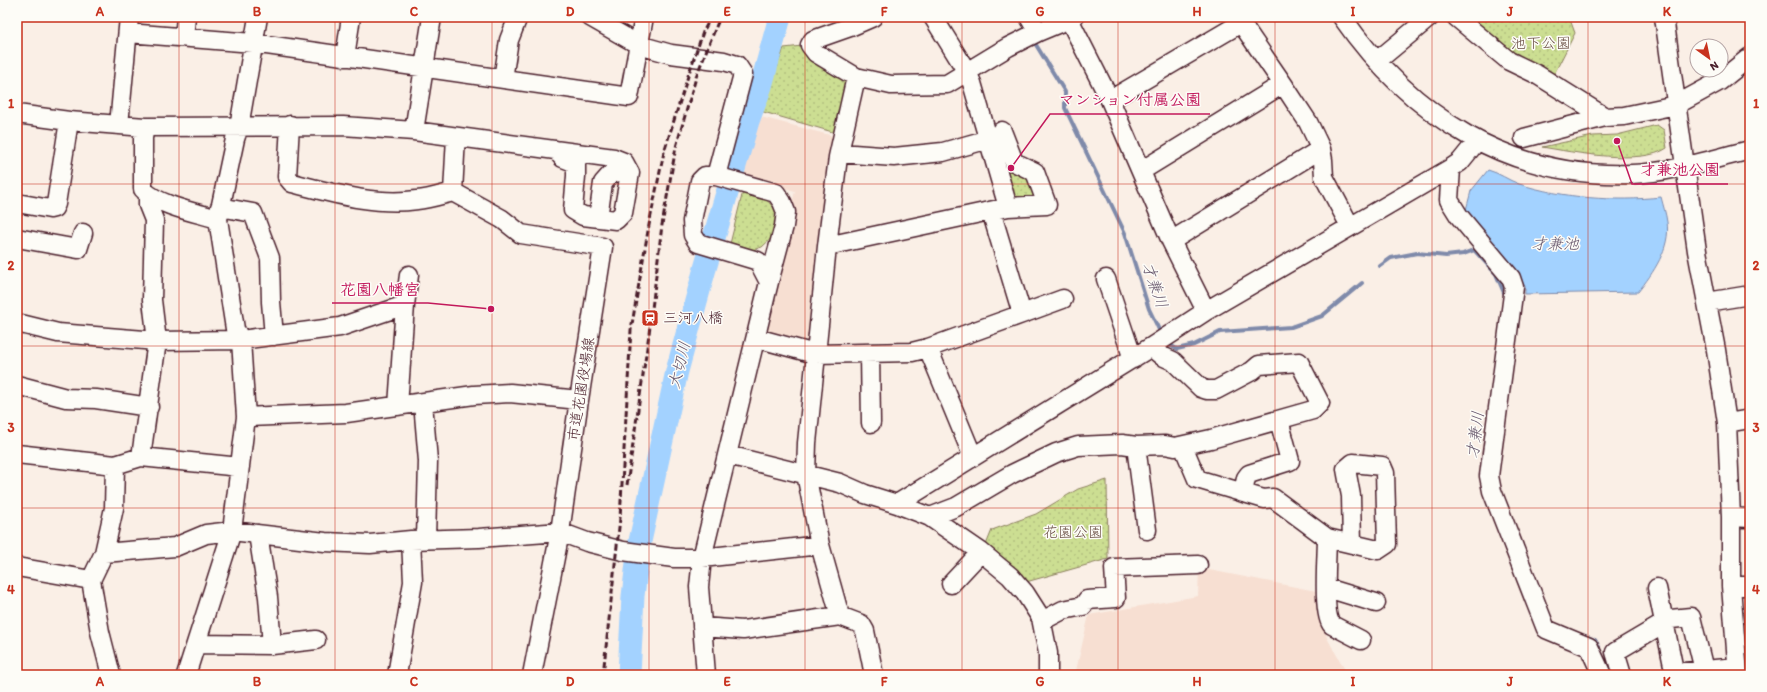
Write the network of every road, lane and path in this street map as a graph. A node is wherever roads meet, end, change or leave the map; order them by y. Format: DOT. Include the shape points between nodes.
graph roads {
  1 [pos="186,17"];
  2 [pos="258,17"];
  3 [pos="351,17"];
  4 [pos="432,17"];
  5 [pos="518,17"];
  6 [pos="590,17"];
  7 [pos="872,17"];
  8 [pos="933,17"];
  9 [pos="1342,17"];
  10 [pos="1430,17"];
  11 [pos="1456,17"];
  12 [pos="1664,17"];
  13 [pos="1072,18"];
  14 [pos="1239,20"];
  15 [pos="643,21"];
  16 [pos="1033,24"];
  17 [pos="129,25"];
  18 [pos="184,37"];
  19 [pos="253,43"];
  20 [pos="639,45"];
  21 [pos="345,57"];
  22 [pos="1750,57"];
  23 [pos="1376,61"];
  24 [pos="424,68"];
  25 [pos="967,72"];
  26 [pos="856,77"];
  27 [pos="503,79"];
  28 [pos="1283,84"];
  29 [pos="1110,100"];
  30 [pos="1676,105"];
  31 [pos="17,114"];
  32 [pos="1605,117"];
  33 [pos="69,121"];
  34 [pos="119,125"];
  35 [pos="290,125"];
  36 [pos="145,127"];
  37 [pos="239,127"];
  38 [pos="414,131"];
  39 [pos="995,135"];
  40 [pos="456,137"];
  41 [pos="1524,138"];
  42 [pos="1477,141"];
  43 [pos="1321,149"];
  44 [pos="1750,150"];
  45 [pos="840,152"];
  46 [pos="582,159"];
  47 [pos="1684,166"];
  48 [pos="1451,168"];
  49 [pos="628,169"];
  50 [pos="1141,171"];
  51 [pos="716,176"];
  52 [pos="453,192"];
  53 [pos="148,195"];
  54 [pos="17,203"];
  55 [pos="1000,209"];
  56 [pos="219,213"];
  57 [pos="598,218"];
  58 [pos="1350,226"];
  59 [pos="83,233"];
  60 [pos="17,238"];
  61 [pos="1171,241"];
  62 [pos="826,246"];
  63 [pos="778,247"];
  64 [pos="758,261"];
  65 [pos="409,275"];
  66 [pos="1106,279"];
  67 [pos="769,282"];
  68 [pos="1750,295"];
  69 [pos="1063,299"];
  70 [pos="1707,302"];
  71 [pos="405,305"];
  72 [pos="1206,311"];
  73 [pos="1022,314"];
  74 [pos="17,323"];
  75 [pos="274,336"];
  76 [pos="756,338"];
  77 [pos="241,340"];
  78 [pos="157,341"];
  79 [pos="1160,342"];
  80 [pos="928,348"];
  81 [pos="870,353"];
  82 [pos="815,354"];
  83 [pos="1133,358"];
  84 [pos="17,385"];
  85 [pos="579,400"];
  86 [pos="423,403"];
  87 [pos="398,406"];
  88 [pos="149,407"];
  89 [pos="246,417"];
  90 [pos="1750,419"];
  91 [pos="1279,420"];
  92 [pos="1727,422"];
  93 [pos="871,423"];
  94 [pos="1136,446"];
  95 [pos="1183,446"];
  96 [pos="17,454"];
  97 [pos="728,455"];
  98 [pos="141,457"];
  99 [pos="973,457"];
  100 [pos="115,465"];
  101 [pos="240,467"];
  102 [pos="806,474"];
  103 [pos="1243,493"];
  104 [pos="897,504"];
  105 [pos="930,517"];
  106 [pos="1731,517"];
  107 [pos="1750,518"];
  108 [pos="1147,530"];
  109 [pos="232,531"];
  110 [pos="560,532"];
  111 [pos="258,534"];
  112 [pos="1327,538"];
  113 [pos="418,539"];
  114 [pos="1352,544"];
  115 [pos="820,545"];
  116 [pos="981,552"];
  117 [pos="104,553"];
  118 [pos="702,558"];
  119 [pos="1198,565"];
  120 [pos="17,567"];
  121 [pos="91,580"];
  122 [pos="951,584"];
  123 [pos="1731,586"];
  124 [pos="1750,586"];
  125 [pos="1327,588"];
  126 [pos="1657,588"];
  127 [pos="1376,604"];
  128 [pos="840,616"];
  129 [pos="1042,621"];
  130 [pos="1664,622"];
  131 [pos="702,627"];
  132 [pos="316,640"];
  133 [pos="1362,640"];
  134 [pos="196,644"];
  135 [pos="272,645"];
  136 [pos="1704,670"];
  137 [pos="1737,671"];
  138 [pos="1675,674"];
  139 [pos="111,675"];
  140 [pos="186,675"];
  141 [pos="396,675"];
  142 [pos="532,675"];
  143 [pos="706,675"];
  144 [pos="874,675"];
  145 [pos="1048,675"];
  146 [pos="1602,675"];
  147 [pos="1622,675"];
  1 -- 18 [label="street"];
  2 -- 19 [label="street"];
  3 -- 21 [label="street"];
  4 -- 24 [label="street"];
  5 -- 27 [label="street" via="509,40"];
  6 -- 20 [label="street"];
  7 -- 26 [label="street" via="813,40 810,45 816,53"];
  8 -- 25 [label="street"];
  9 -- 23 [label="street"];
  10 -- 23 [label="street"];
  11 -- 32 [label="street" via="1509,61 1536,74"];
  12 -- 30 [label="street"];
  13 -- 16 [label="street"];
  13 -- 29 [label="street"];
  14 -- 28 [label="street"];
  14 -- 29 [label="street"];
  15 -- 20 [label="street"];
  16 -- 25 [label="street" via="1008,47"];
  17 -- 18 [label="street"];
  17 -- 34 [label="street"];
  18 -- 19 [label="street"];
  19 -- 21 [label="street"];
  19 -- 37 [label="street"];
  20 -- 27 [label="street" via="629,97"];
  20 -- 51 [label="street" via="671,54 724,61 737,65 743,74"];
  21 -- 24 [label="street"];
  22 -- 30 [label="street" via="1720,81"];
  23 -- 42 [label="street" via="1429,111"];
  24 -- 27 [label="street"];
  24 -- 38 [label="street"];
  25 -- 26 [label="street" via="947,84 891,85"];
  25 -- 39 [label="street"];
  26 -- 45 [label="street"];
  28 -- 43 [label="street" via="1308,122"];
  28 -- 50 [label="street"];
  29 -- 50 [label="street"];
  30 -- 32 [label="street" via="1624,116"];
  30 -- 47 [label="street"];
  31 -- 33 [label="street"];
  32 -- 41 [label="street"];
  33 -- 34 [label="street"];
  33 -- 54 [label="street" via="54,208"];
  34 -- 36 [label="street"];
  35 -- 37 [label="street"];
  35 -- 38 [label="street"];
  35 -- 52 [label="street" via="287,177 292,182 338,195 379,200 416,200"];
  36 -- 37 [label="street"];
  36 -- 53 [label="street" via="143,189"];
  37 -- 56 [label="street"];
  38 -- 40 [label="street"];
  39 -- 45 [label="street" via="943,152 900,157"];
  39 -- 55 [label="street"];
  39 -- 55 [label="street" via="1014,162 1035,172 1046,205"];
  40 -- 46 [label="street" via="556,150"];
  40 -- 52 [label="street"];
  42 -- 47 [label="street" via="1503,153 1592,174 1633,174"];
  42 -- 48 [label="street" via="1460,162"];
  43 -- 58 [label="street" via="1324,177"];
  43 -- 61 [label="street"];
  44 -- 47 [label="street"];
  45 -- 62 [label="street"];
  46 -- 49 [label="street" via="614,158 624,162"];
  46 -- 57 [label="street" via="576,176 573,210 583,216"];
  47 -- 70 [label="street"];
  48 -- 58 [label="street"];
  48 -- 146 [label="street" via="1449,200 1459,216 1511,278 1514,286 1490,482 1546,628 1589,647"];
  49 -- 57 [label="street" via="610,174 603,183"];
  49 -- 57 [label="street" via="630,173 623,213 616,220"];
  50 -- 61 [label="street"];
  51 -- 63 [label="street" via="776,193 786,212"];
  51 -- 64 [label="street" via="705,176 700,181 692,221 693,235 698,243"];
  52 -- 85 [label="street, 市道花園役場線" via="502,219 520,234 603,247"];
  53 -- 56 [label="street" via="183,210"];
  53 -- 78 [label="street" via="148,205 154,220 152,300"];
  55 -- 62 [label="street"];
  55 -- 73 [label="street"];
  56 -- 75 [label="street" via="254,213 270,258"];
  56 -- 77 [label="street" via="235,329"];
  58 -- 72 [label="street"];
  59 -- 60 [label="street" via="78,248"];
  61 -- 72 [label="street"];
  62 -- 82 [label="street"];
  63 -- 64 [label="street"];
  63 -- 67 [label="street"];
  64 -- 67 [label="street"];
  65 -- 71 [label="street"];
  66 -- 83 [label="street"];
  67 -- 76 [label="street"];
  68 -- 70 [label="street"];
  69 -- 73 [label="street"];
  70 -- 92 [label="street"];
  71 -- 75 [label="street" via="340,327"];
  71 -- 87 [label="street"];
  72 -- 79 [label="street"];
  73 -- 80 [label="street"];
  74 -- 78 [label="street" via="58,333"];
  75 -- 77 [label="street"];
  76 -- 82 [label="street"];
  76 -- 97 [label="street"];
  77 -- 78 [label="street"];
  77 -- 89 [label="street"];
  78 -- 88 [label="street"];
  79 -- 83 [label="street"];
  79 -- 91 [label="street" via="1162,356 1173,361 1200,388 1207,390 1216,390 1252,371 1259,364 1299,362 1320,403 1314,410"];
  80 -- 81 [label="street" via="912,352"];
  80 -- 99 [label="street"];
  81 -- 82 [label="street"];
  81 -- 93 [label="street"];
  82 -- 102 [label="street"];
  83 -- 99 [label="street"];
  84 -- 88 [label="street" via="66,398 96,399"];
  85 -- 86 [label="street" via="510,393 474,395"];
  85 -- 110 [label="street, 市道花園役場線"];
  86 -- 87 [label="street"];
  86 -- 113 [label="street" via="428,461"];
  87 -- 89 [label="street" via="346,413"];
  88 -- 98 [label="street"];
  89 -- 101 [label="street"];
  90 -- 92 [label="street"];
  91 -- 95 [label="street"];
  91 -- 103 [label="street" via="1290,461 1249,474"];
  92 -- 106 [label="street"];
  94 -- 95 [label="street"];
  94 -- 105 [label="street" via="1096,444 1056,453 1012,474 956,508"];
  94 -- 108 [label="street"];
  95 -- 103 [label="street" via="1198,480"];
  96 -- 100 [label="street"];
  97 -- 102 [label="street"];
  97 -- 118 [label="street"];
  98 -- 100 [label="street"];
  98 -- 101 [label="street"];
  99 -- 104 [label="street"];
  100 -- 117 [label="street" via="114,508"];
  101 -- 109 [label="street"];
  102 -- 104 [label="street" via="840,483"];
  102 -- 115 [label="street"];
  103 -- 112 [label="street" via="1264,499 1273,498"];
  104 -- 105 [label="street"];
  105 -- 116 [label="street"];
  106 -- 107 [label="street"];
  106 -- 123 [label="street"];
  109 -- 111 [label="street"];
  109 -- 117 [label="street" via="206,534 175,547"];
  109 -- 134 [label="street"];
  110 -- 113 [label="street" via="480,538"];
  110 -- 118 [label="street" via="623,551 674,558"];
  110 -- 142 [label="street, 市道花園役場線"];
  111 -- 113 [label="street" via="325,542 370,544"];
  111 -- 135 [label="street" via="268,597"];
  112 -- 114 [label="street"];
  112 -- 125 [label="street"];
  113 -- 141 [label="street"];
  114 -- 114 [label="street" via="1378,550 1388,544 1386,473 1382,466 1353,463 1346,469 1352,496"];
  115 -- 118 [label="street"];
  115 -- 128 [label="street"];
  116 -- 122 [label="street"];
  116 -- 129 [label="street" via="1010,576 1025,593"];
  117 -- 121 [label="street"];
  118 -- 131 [label="street" via="699,586"];
  119 -- 129 [label="street" via="1114,568 1116,598 1087,600 1083,606 1063,610"];
  120 -- 121 [label="street"];
  121 -- 139 [label="street"];
  123 -- 124 [label="street"];
  123 -- 137 [label="street"];
  125 -- 127 [label="street"];
  125 -- 133 [label="street" via="1328,622"];
  126 -- 130 [label="street"];
  128 -- 131 [label="street" via="743,630"];
  128 -- 144 [label="street" via="861,624"];
  129 -- 145 [label="street" via="1048,653"];
  130 -- 136 [label="street" via="1690,617"];
  130 -- 138 [label="street"];
  130 -- 147 [label="street" via="1615,652"];
  131 -- 143 [label="street"];
  132 -- 135 [label="street"];
  134 -- 135 [label="street"];
  134 -- 140 [label="street"];
  136 -- 137 [label="street"];
  136 -- 138 [label="street"];
}
